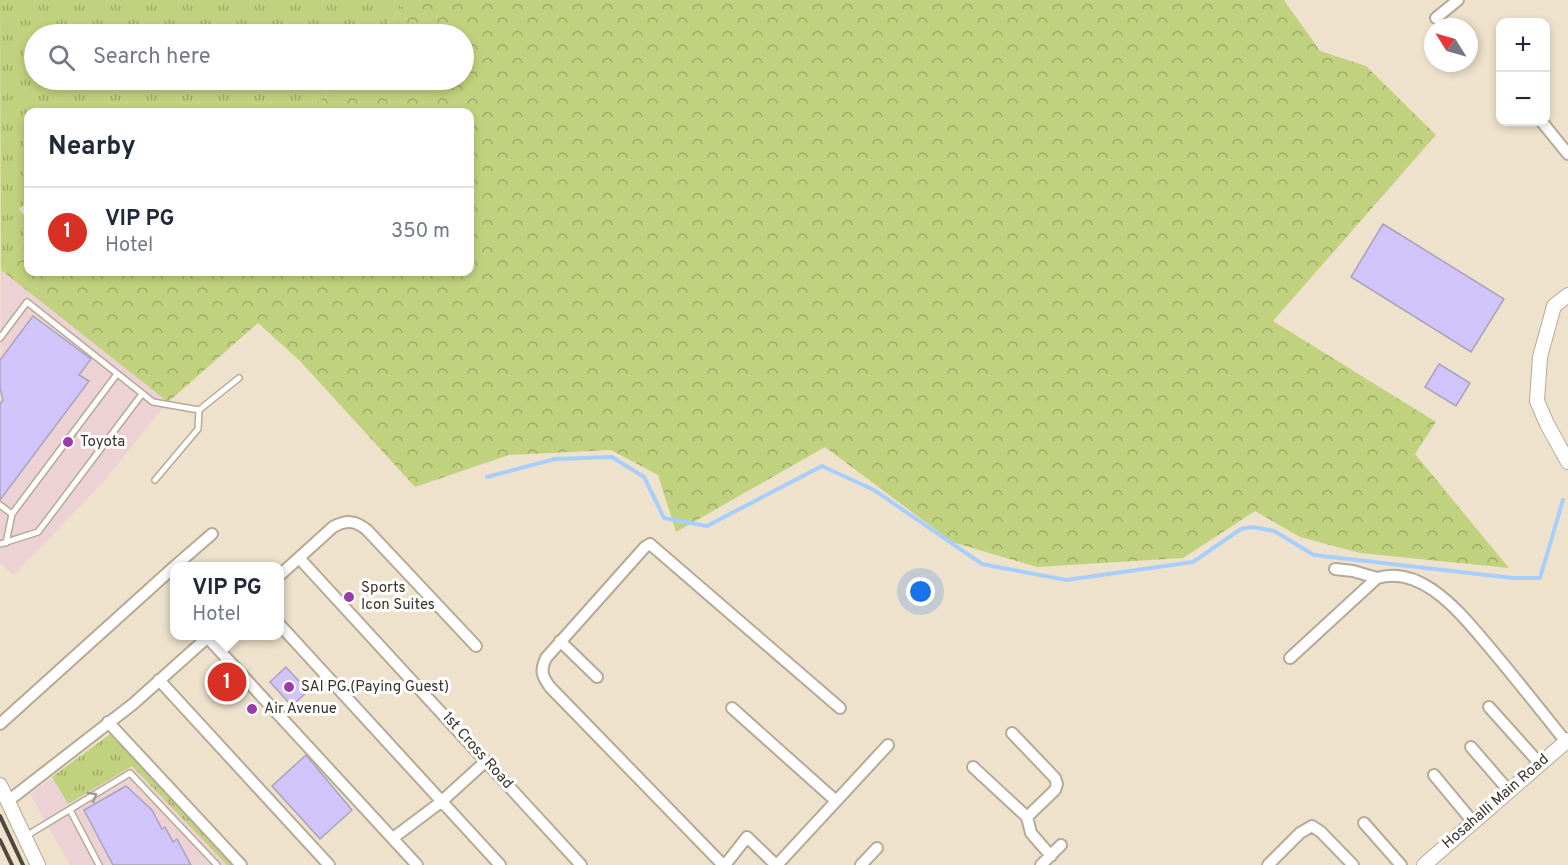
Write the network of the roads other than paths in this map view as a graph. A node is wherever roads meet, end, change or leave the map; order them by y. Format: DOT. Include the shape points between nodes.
graph roads {
  1 [pos="1458,0"];
  2 [pos="1436,18"];
  3 [pos="1545,126"];
  4 [pos="1568,154"];
  5 [pos="1568,295"];
  6 [pos="0,338"];
  7 [pos="117,374"];
  8 [pos="239,378"];
  9 [pos="142,394"];
  10 [pos="199,410"];
  11 [pos="1568,462"];
  12 [pos="155,480"];
  13 [pos="0,505"];
  14 [pos="12,514"];
  15 [pos="212,534"];
  16 [pos="3,543"];
  17 [pos="300,559"];
  18 [pos="181,562"];
  19 [pos="1335,569"];
  20 [pos="170,571"];
  21 [pos="284,571"];
  22 [pos="1377,578"];
  23 [pos="284,631"];
  24 [pos="204,640"];
  25 [pos="212,640"];
  26 [pos="560,641"];
  27 [pos="476,646"];
  28 [pos="1290,658"];
  29 [pos="597,677"];
  30 [pos="159,680"];
  31 [pos="1489,707"];
  32 [pos="732,708"];
  33 [pos="840,708"];
  34 [pos="108,722"];
  35 [pos="0,724"];
  36 [pos="1012,733"];
  37 [pos="1567,741"];
  38 [pos="888,745"];
  39 [pos="1471,747"];
  40 [pos="486,761"];
  41 [pos="1540,764"];
  42 [pos="973,767"];
  43 [pos="1434,775"];
  44 [pos="0,785"];
  45 [pos="1509,791"];
  46 [pos="8,801"];
  47 [pos="836,801"];
  48 [pos="441,802"];
  49 [pos="70,810"];
  50 [pos="1027,817"];
  51 [pos="1473,822"];
  52 [pos="1364,823"];
  53 [pos="24,837"];
  54 [pos="393,838"];
  55 [pos="1061,845"];
  56 [pos="877,848"];
  57 [pos="1051,856"];
  58 [pos="38,865"];
  59 [pos="99,865"];
  60 [pos="218,865"];
  61 [pos="241,865"];
  62 [pos="329,865"];
  63 [pos="417,865"];
  64 [pos="500,865"];
  65 [pos="581,865"];
  66 [pos="724,865"];
  67 [pos="776,865"];
  68 [pos="861,865"];
  69 [pos="1041,865"];
  70 [pos="1268,865"];
  71 [pos="1353,865"];
  72 [pos="1401,865"];
  73 [pos="1424,865"];
  1 -- 2 [label="street"];
  3 -- 4 [label="street"];
  5 -- 11 [label="street" via="1554,306 1540,357 1537,401"];
  6 -- 7 [label="lane" via="27,302"];
  7 -- 9 [label="lane"];
  7 -- 14 [label="lane"];
  8 -- 10 [label="lane"];
  9 -- 10 [label="lane" via="153,402"];
  9 -- 16 [label="lane" via="38,532"];
  10 -- 12 [label="lane" via="198,429"];
  13 -- 14 [label="lane"];
  14 -- 16 [label="lane"];
  15 -- 18 [label="street"];
  17 -- 21 [label="street"];
  17 -- 27 [label="street" via="333,527 352,521 361,525"];
  17 -- 40 [label="street, 1st Cross Road"];
  19 -- 22 [label="street"];
  20 -- 35 [label="street"];
  22 -- 28 [label="street"];
  22 -- 37 [label="street" via="1399,576 1416,580 1458,610"];
  23 -- 48 [label="street"];
  24 -- 30 [label="street"];
  25 -- 54 [label="street"];
  26 -- 29 [label="street"];
  26 -- 33 [label="street" via="650,544"];
  26 -- 66 [label="street" via="546,658 541,669 543,678"];
  30 -- 34 [label="street"];
  30 -- 62 [label="street"];
  31 -- 41 [label="street"];
  32 -- 47 [label="street"];
  34 -- 46 [label="street"];
  34 -- 61 [label="street"];
  36 -- 50 [label="street" via="1057,784"];
  37 -- 41 [label="street, Hosahalli Main Road"];
  38 -- 47 [label="street"];
  39 -- 45 [label="street"];
  40 -- 48 [label="street"];
  40 -- 65 [label="street, 1st Cross Road"];
  41 -- 45 [label="street, Hosahalli Main Road"];
  42 -- 50 [label="street"];
  43 -- 51 [label="street"];
  44 -- 46 [label="street"];
  45 -- 51 [label="street, Hosahalli Main Road"];
  46 -- 53 [label="street"];
  47 -- 67 [label="street"];
  48 -- 54 [label="street"];
  48 -- 64 [label="street"];
  49 -- 53 [label="lane"];
  49 -- 59 [label="lane"];
  49 -- 60 [label="lane, one-way" via="130,773"];
  50 -- 57 [label="street" via="1031,833"];
  51 -- 73 [label="street, Hosahalli Main Road"];
  52 -- 72 [label="street"];
  53 -- 58 [label="street"];
  54 -- 63 [label="street"];
  55 -- 57 [label="street"];
  56 -- 68 [label="street"];
  57 -- 69 [label="street"];
  66 -- 67 [label="street" via="747,837"];
  70 -- 71 [label="street" via="1312,826"];
}
